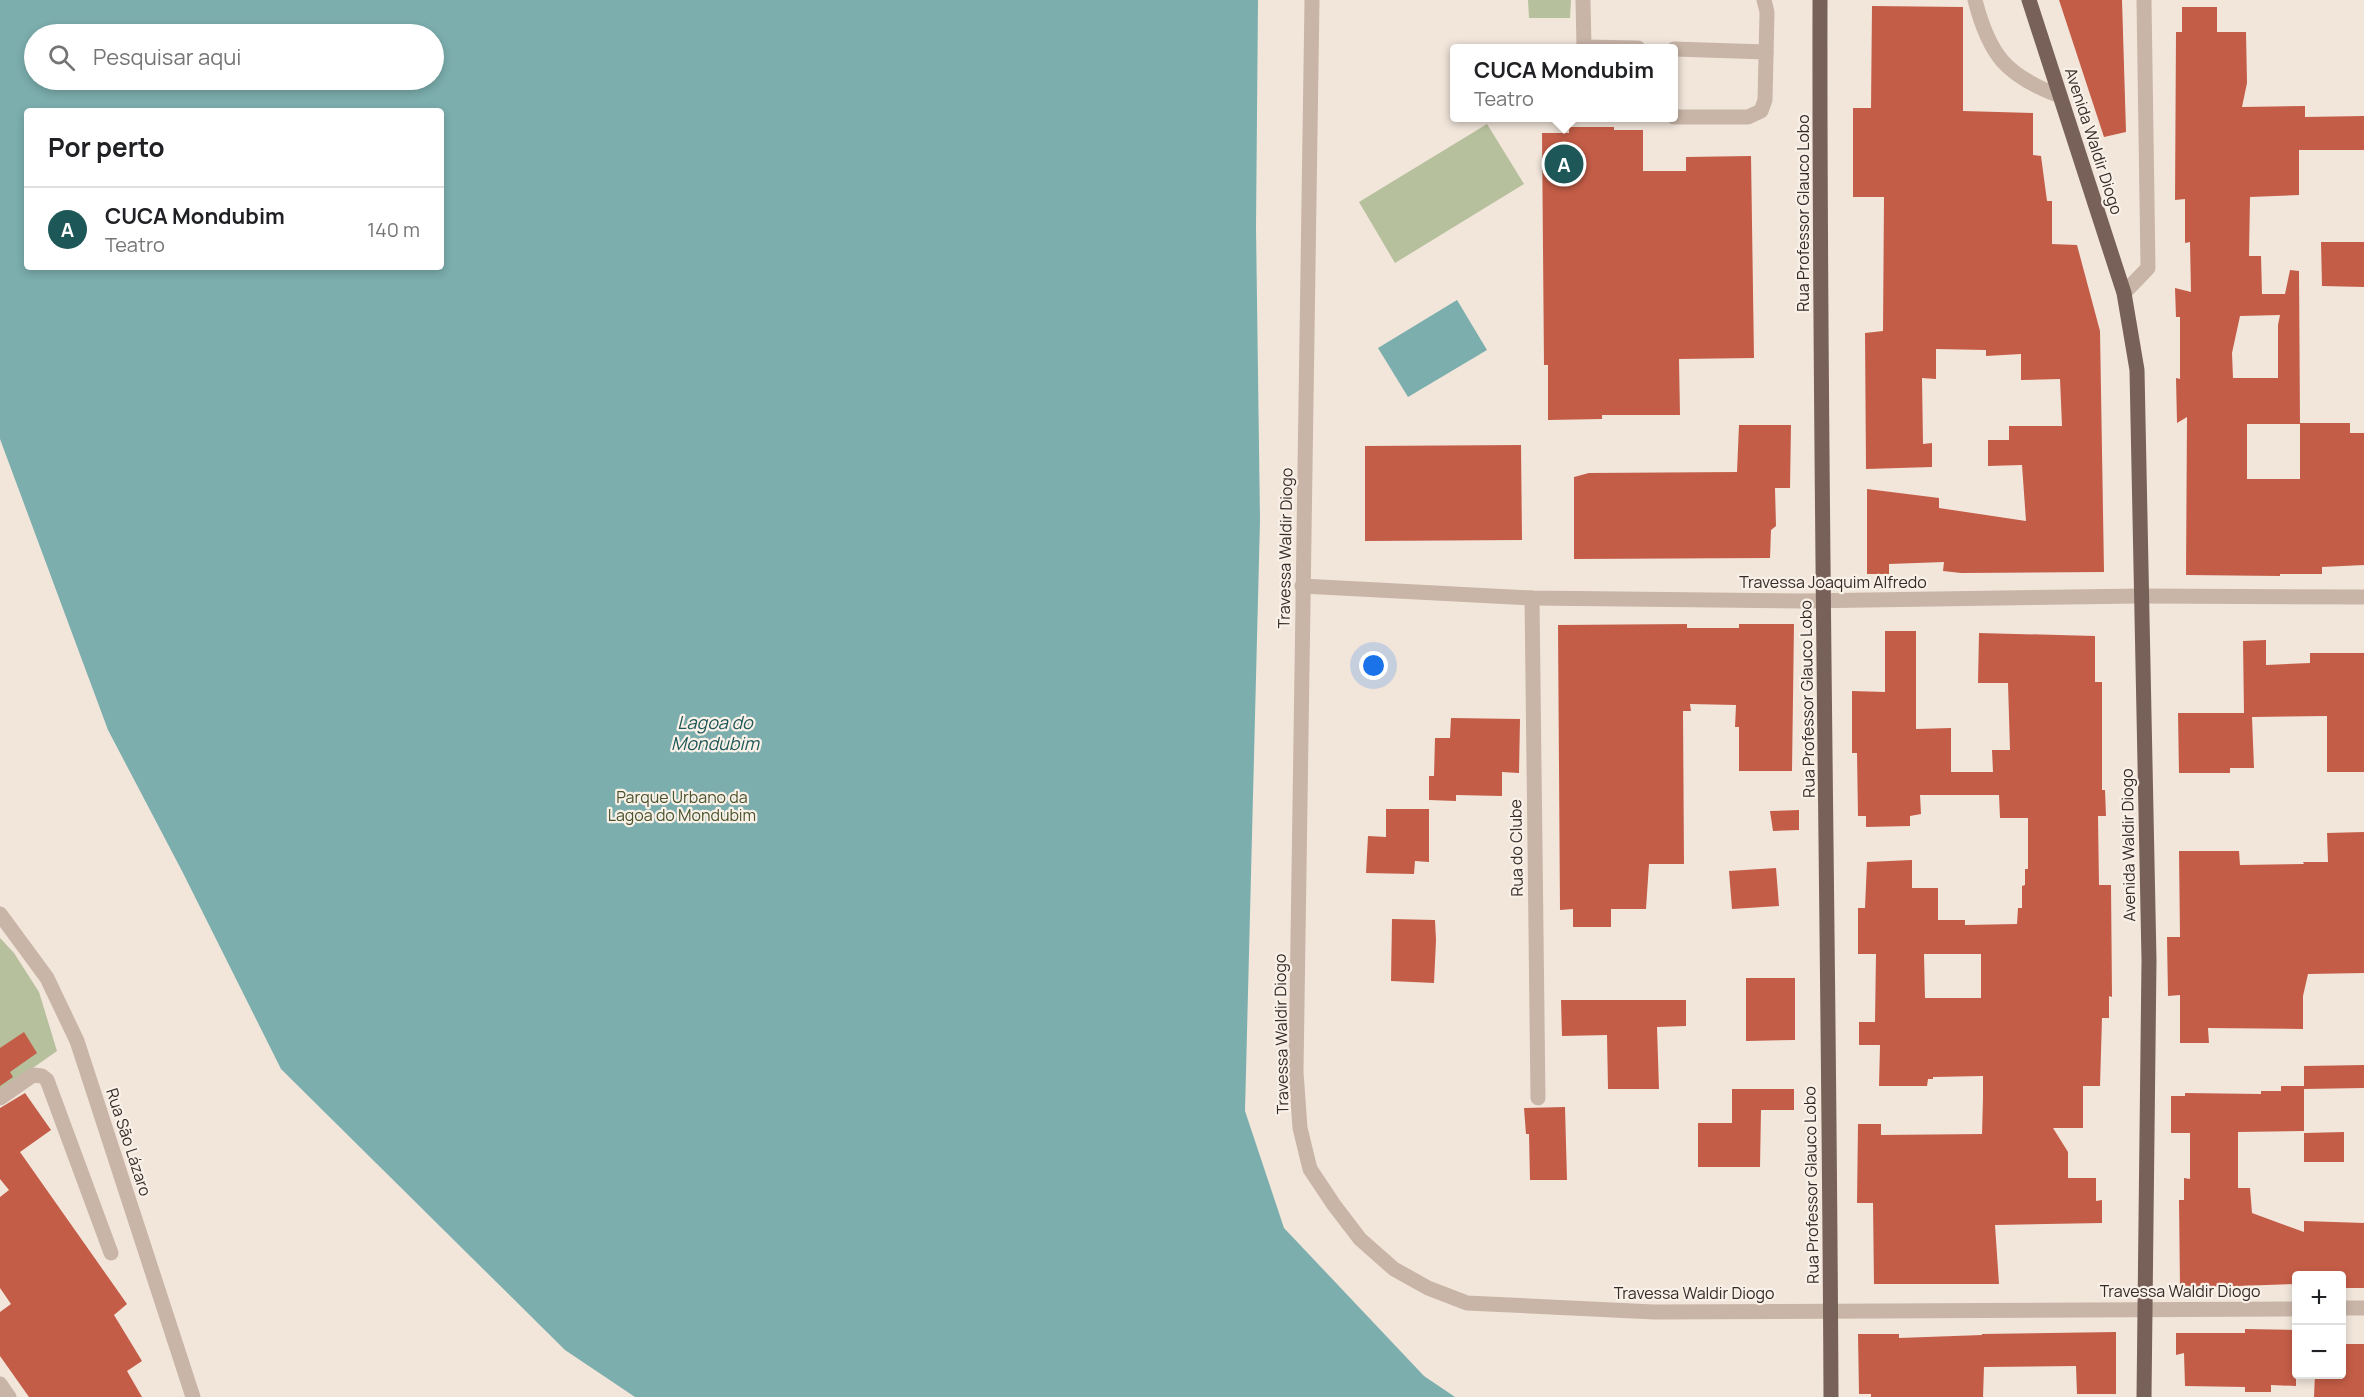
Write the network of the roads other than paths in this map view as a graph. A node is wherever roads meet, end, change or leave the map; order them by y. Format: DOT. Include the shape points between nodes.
graph roads {
  1 [pos="1312,0"];
  2 [pos="1583,0"];
  3 [pos="1764,0"];
  4 [pos="1820,0"];
  5 [pos="1974,0"];
  6 [pos="2029,0"];
  7 [pos="2144,0"];
  8 [pos="1584,44"];
  9 [pos="1678,49"];
  10 [pos="1766,52"];
  11 [pos="2060,96"];
  12 [pos="1678,117"];
  13 [pos="2124,293"];
  14 [pos="1302,586"];
  15 [pos="2141,596"];
  16 [pos="2364,597"];
  17 [pos="1532,598"];
  18 [pos="1822,600"];
  19 [pos="0,914"];
  20 [pos="0,1098"];
  21 [pos="1538,1098"];
  22 [pos="111,1253"];
  23 [pos="2292,1308"];
  24 [pos="2346,1308"];
  25 [pos="2364,1308"];
  26 [pos="2144,1310"];
  27 [pos="1830,1311"];
  28 [pos="0,1384"];
  29 [pos="9,1397"];
  30 [pos="193,1397"];
  31 [pos="1831,1397"];
  32 [pos="2144,1397"];
  1 -- 14 [label="street, Travessa Waldir Diogo"];
  2 -- 8 [label="street"];
  3 -- 10 [label="street"];
  4 -- 18 [label="main road, Rua Professor Glauco Lobo"];
  5 -- 11 [label="street" via="1989,40 2004,64 2024,81"];
  6 -- 11 [label="main road, Avenida Waldir Diogo"];
  7 -- 13 [label="street, Avenida Waldir Diogo" via="2148,268"];
  9 -- 10 [label="street"];
  10 -- 12 [label="street" via="1765,100 1758,113 1748,117"];
  11 -- 13 [label="main road, Avenida Waldir Diogo"];
  13 -- 15 [label="main road, Avenida Waldir Diogo" via="2137,370"];
  14 -- 17 [label="street, Travessa Joaquim Alfredo"];
  14 -- 27 [label="street, Travessa Waldir Diogo" via="1296,1072 1300,1128 1310,1169 1334,1205 1360,1239 1394,1269 1467,1303 1654,1312"];
  15 -- 16 [label="street, Travessa Joaquim Alfredo"];
  15 -- 18 [label="street, Travessa Joaquim Alfredo"];
  15 -- 26 [label="main road, Avenida Waldir Diogo" via="2149,960"];
  17 -- 18 [label="street, Travessa Joaquim Alfredo"];
  17 -- 21 [label="street, Rua do Clube"];
  18 -- 27 [label="main road, Rua Professor Glauco Lobo"];
  19 -- 30 [label="street, Rua São Lázaro" via="47,978 77,1041"];
  20 -- 22 [label="street" via="33,1075 46,1080"];
  23 -- 26 [label="street, Travessa Waldir Diogo"];
  24 -- 25 [label="street"];
  26 -- 27 [label="street, Travessa Waldir Diogo"];
  26 -- 32 [label="main road, Avenida Waldir Diogo"];
  27 -- 31 [label="main road, Rua Professor Glauco Lobo"];
  28 -- 29 [label="street"];
}
